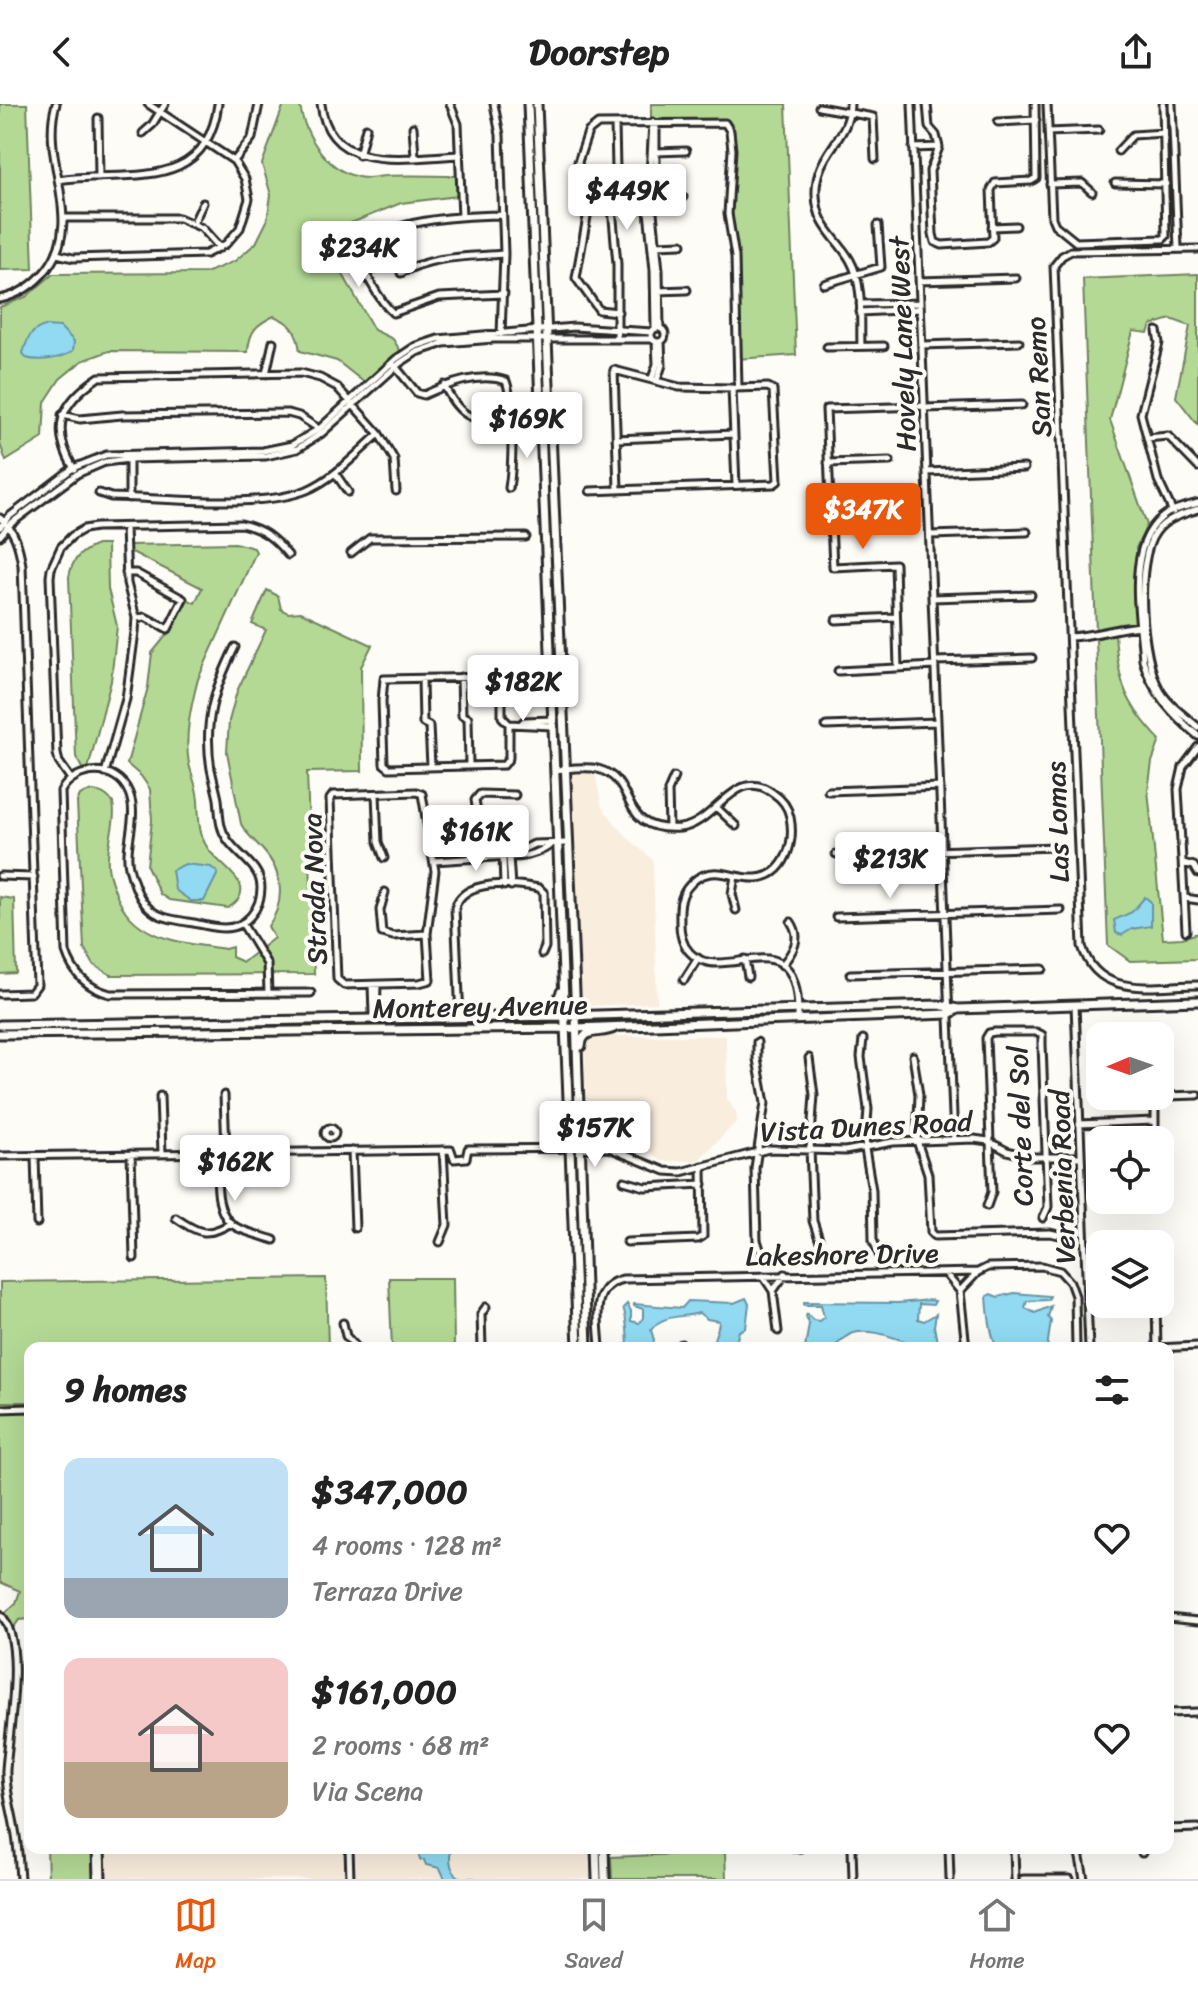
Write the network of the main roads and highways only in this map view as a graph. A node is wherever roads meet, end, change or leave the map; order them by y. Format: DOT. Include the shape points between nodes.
graph roads {
  1 [pos="528,104"];
  2 [pos="537,104"];
  3 [pos="560,770"];
  4 [pos="563,982"];
  5 [pos="1198,1001"];
  6 [pos="958,1009"];
  7 [pos="798,1013"];
  8 [pos="564,1016"];
  9 [pos="576,1016"];
  10 [pos="513,1017"];
  11 [pos="375,1019"];
  12 [pos="91,1023"];
  13 [pos="0,1025"];
  14 [pos="617,1026"];
  15 [pos="565,1028"];
  16 [pos="576,1028"];
  17 [pos="338,1029"];
  18 [pos="0,1034"];
  19 [pos="56,1034"];
  20 [pos="577,1076"];
  21 [pos="575,1149"];
  22 [pos="578,1342"];
  23 [pos="587,1342"];
  24 [pos="596,1854"];
  25 [pos="604,1854"];
  26 [pos="598,1879"];
  27 [pos="605,1879"];
  1 -- 3 [label="main road" via="553,723"];
  2 -- 3 [label="main road"];
  3 -- 4 [label="main road" via="554,843"];
  3 -- 9 [label="main road"];
  4 -- 8 [label="main road"];
  4 -- 10 [label="main road" via="554,1008"];
  5 -- 6 [label="main road, Monterey Avenue"];
  6 -- 7 [label="main road, Monterey Avenue" via="949,1005"];
  6 -- 7 [label="main road, Monterey Avenue" via="949,1014"];
  7 -- 9 [label="main road, Monterey Avenue"];
  7 -- 14 [label="main road, Monterey Avenue"];
  8 -- 9 [label="main road, Monterey Avenue"];
  8 -- 10 [label="main road, Monterey Avenue"];
  8 -- 15 [label="main road"];
  9 -- 16 [label="main road"];
  10 -- 11 [label="main road, Monterey Avenue"];
  11 -- 12 [label="main road, Monterey Avenue"];
  11 -- 17 [label="main road"];
  12 -- 13 [label="main road, Monterey Avenue"];
  12 -- 19 [label="main road" via="65,1026"];
  14 -- 16 [label="main road, Monterey Avenue"];
  14 -- 20 [label="main road" via="583,1038"];
  15 -- 16 [label="main road, Monterey Avenue"];
  15 -- 17 [label="main road, Monterey Avenue"];
  15 -- 21 [label="main road"];
  16 -- 20 [label="main road"];
  17 -- 19 [label="main road, Monterey Avenue"];
  18 -- 19 [label="main road, Monterey Avenue"];
  20 -- 21 [label="main road"];
  21 -- 22 [label="main road"];
  21 -- 23 [label="main road"];
  24 -- 26 [label="main road"];
  25 -- 27 [label="main road"];
}
